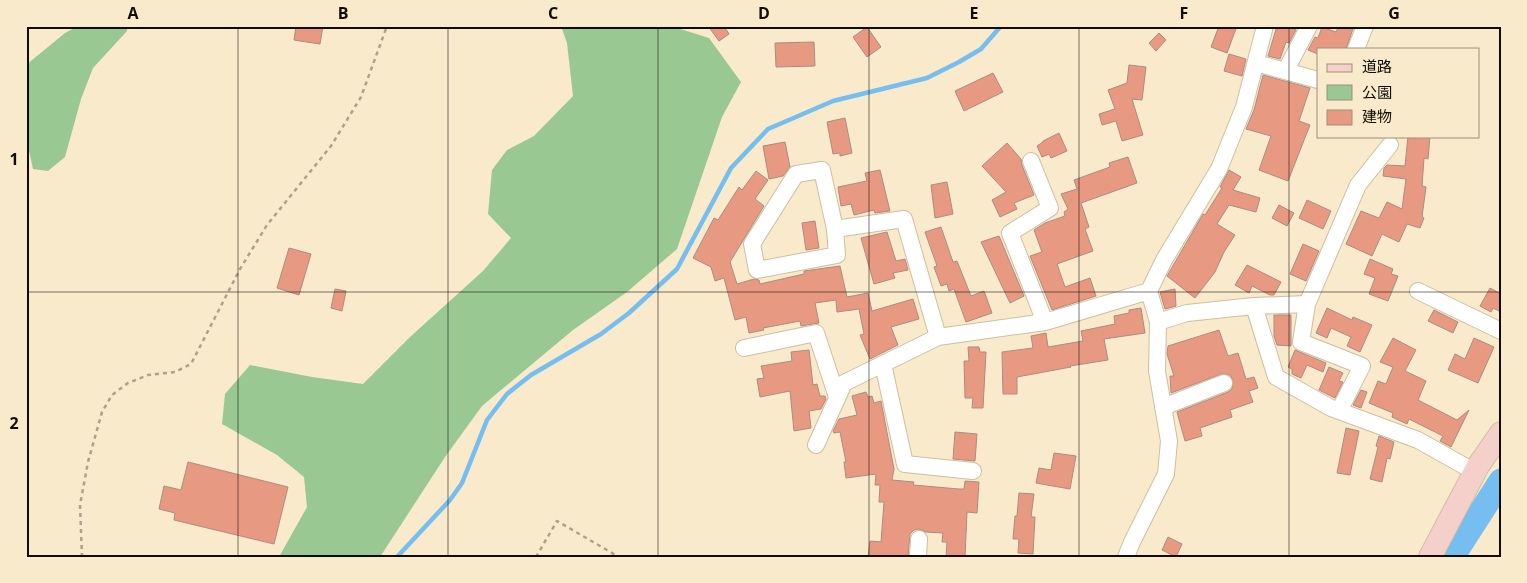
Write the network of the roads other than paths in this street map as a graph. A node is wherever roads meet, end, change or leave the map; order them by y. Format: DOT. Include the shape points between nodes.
graph roads {
  1 [pos="1266,26"];
  2 [pos="1310,26"];
  3 [pos="1365,26"];
  4 [pos="1356,48"];
  5 [pos="1256,63"];
  6 [pos="1286,70"];
  7 [pos="1317,80"];
  8 [pos="1390,145"];
  9 [pos="1031,161"];
  10 [pos="835,229"];
  11 [pos="1149,291"];
  12 [pos="1418,291"];
  13 [pos="1307,304"];
  14 [pos="1254,306"];
  15 [pos="1045,322"];
  16 [pos="1158,322"];
  17 [pos="1501,331"];
  18 [pos="938,337"];
  19 [pos="744,348"];
  20 [pos="883,364"];
  21 [pos="1224,384"];
  22 [pos="837,397"];
  23 [pos="1163,407"];
  24 [pos="1339,411"];
  25 [pos="1501,433"];
  26 [pos="816,445"];
  27 [pos="973,471"];
  28 [pos="1475,472"];
  29 [pos="919,539"];
  30 [pos="918,557"];
  31 [pos="1126,557"];
  32 [pos="1430,557"];
  1 -- 5 [label="street"];
  2 -- 6 [label="street"];
  3 -- 4 [label="street"];
  5 -- 6 [label="street"];
  5 -- 11 [label="street" via="1244,107 1218,169"];
  6 -- 7 [label="street"];
  8 -- 13 [label="street" via="1358,185"];
  9 -- 15 [label="street" via="1050,208 1010,233"];
  10 -- 10 [label="street" via="837,255 757,270 752,244 796,174 822,170"];
  10 -- 18 [label="street" via="904,219"];
  11 -- 15 [label="street"];
  11 -- 16 [label="street"];
  12 -- 17 [label="street"];
  13 -- 14 [label="street"];
  13 -- 24 [label="street" via="1301,342 1362,366"];
  14 -- 16 [label="street" via="1187,313"];
  14 -- 24 [label="street" via="1276,377"];
  15 -- 18 [label="street"];
  16 -- 23 [label="street" via="1157,371"];
  18 -- 20 [label="street"];
  19 -- 22 [label="street" via="816,333"];
  20 -- 22 [label="street" via="844,382"];
  20 -- 27 [label="street" via="905,464"];
  21 -- 23 [label="street"];
  22 -- 26 [label="street"];
  23 -- 31 [label="street" via="1169,441 1166,474"];
  24 -- 28 [label="street" via="1418,440"];
  25 -- 28 [label="street"];
  28 -- 32 [label="street"];
  29 -- 30 [label="street"];
}
